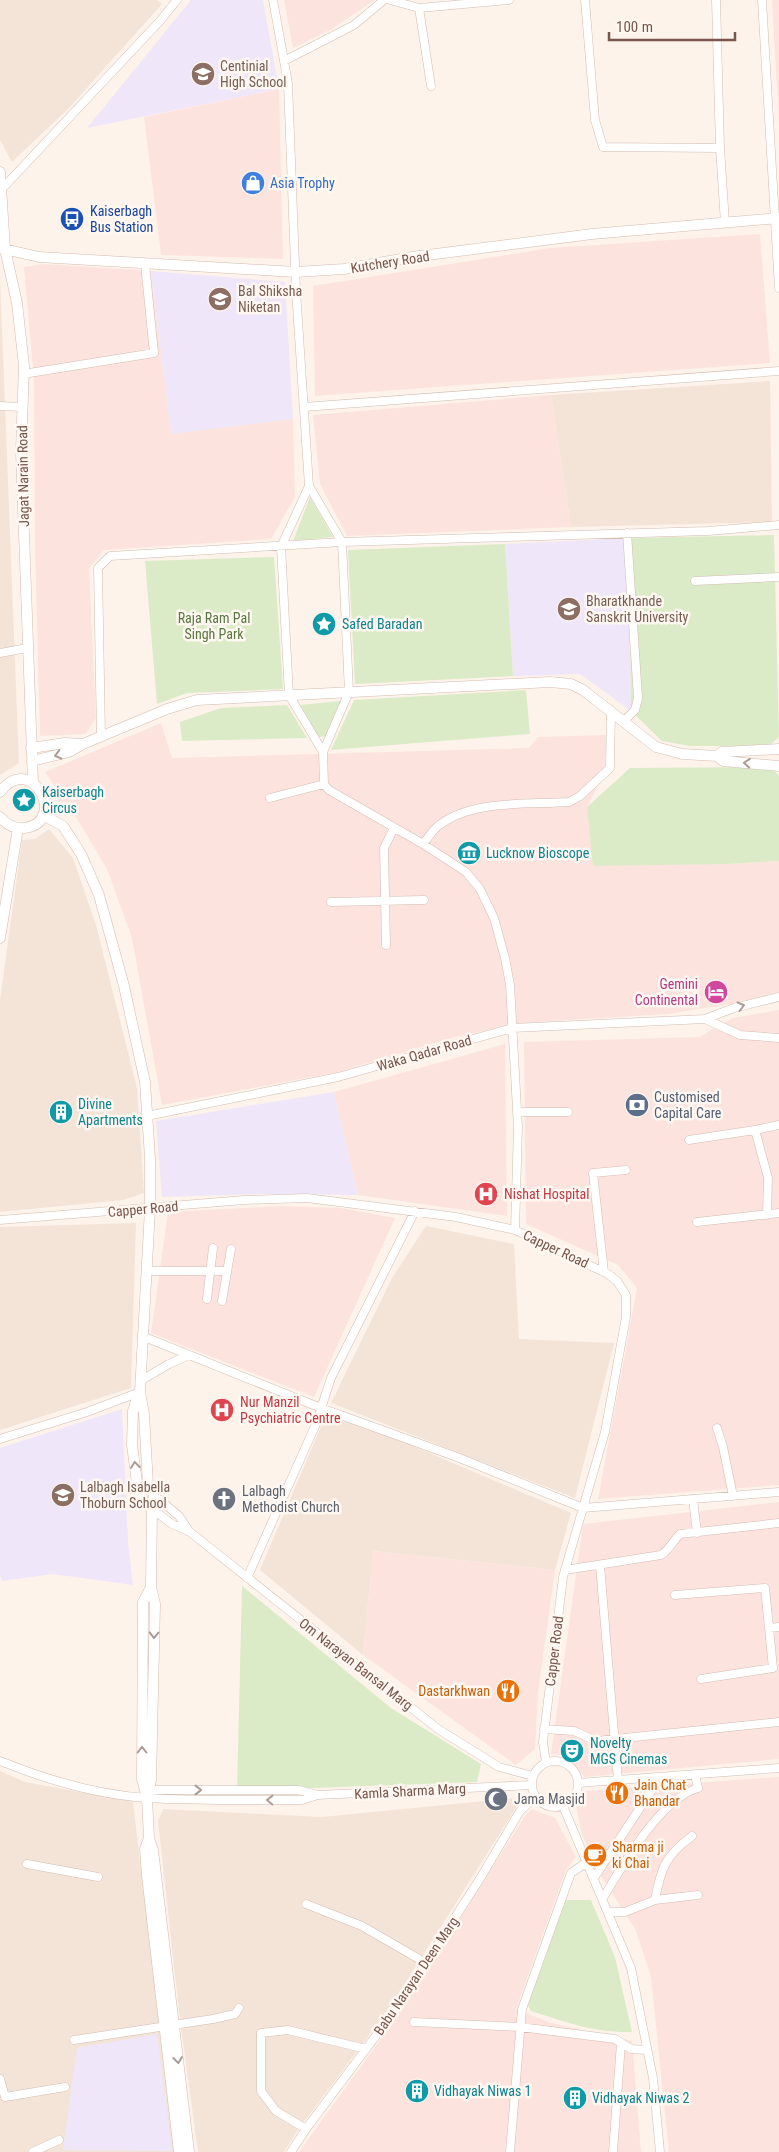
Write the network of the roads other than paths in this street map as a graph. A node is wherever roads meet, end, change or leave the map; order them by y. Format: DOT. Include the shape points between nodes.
graph roads {
  1 [pos="177,0"];
  2 [pos="273,0"];
  3 [pos="384,0"];
  4 [pos="390,0"];
  5 [pos="509,0"];
  6 [pos="585,0"];
  7 [pos="716,0"];
  8 [pos="762,0"];
  9 [pos="419,8"];
  10 [pos="284,61"];
  11 [pos="431,86"];
  12 [pos="720,148"];
  13 [pos="0,172"];
  14 [pos="1,190"];
  15 [pos="776,219"];
  16 [pos="725,223"];
  17 [pos="3,249"];
  18 [pos="145,264"];
  19 [pos="296,272"];
  20 [pos="779,288"];
  21 [pos="779,371"];
  22 [pos="23,374"];
  23 [pos="0,406"];
  24 [pos="22,407"];
  25 [pos="304,407"];
  26 [pos="308,486"];
  27 [pos="779,525"];
  28 [pos="627,533"];
  29 [pos="342,542"];
  30 [pos="281,547"];
  31 [pos="779,577"];
  32 [pos="695,581"];
  33 [pos="27,648"];
  34 [pos="0,653"];
  35 [pos="349,692"];
  36 [pos="289,695"];
  37 [pos="611,710"];
  38 [pos="624,722"];
  39 [pos="101,737"];
  40 [pos="83,744"];
  41 [pos="31,748"];
  42 [pos="779,749"];
  43 [pos="323,752"];
  44 [pos="716,756"];
  45 [pos="32,761"];
  46 [pos="779,766"];
  47 [pos="33,782"];
  48 [pos="324,784"];
  49 [pos="0,792"];
  50 [pos="270,798"];
  51 [pos="43,815"];
  52 [pos="0,817"];
  53 [pos="18,828"];
  54 [pos="394,828"];
  55 [pos="423,844"];
  56 [pos="424,900"];
  57 [pos="384,901"];
  58 [pos="331,902"];
  59 [pos="0,938"];
  60 [pos="386,945"];
  61 [pos="779,997"];
  62 [pos="705,1019"];
  63 [pos="512,1028"];
  64 [pos="779,1038"];
  65 [pos="517,1112"];
  66 [pos="568,1112"];
  67 [pos="147,1116"];
  68 [pos="779,1125"];
  69 [pos="755,1130"];
  70 [pos="689,1140"];
  71 [pos="626,1170"];
  72 [pos="150,1209"];
  73 [pos="415,1211"];
  74 [pos="779,1213"];
  75 [pos="767,1215"];
  76 [pos="0,1220"];
  77 [pos="697,1222"];
  78 [pos="515,1230"];
  79 [pos="213,1248"];
  80 [pos="231,1249"];
  81 [pos="146,1271"];
  82 [pos="210,1271"];
  83 [pos="227,1271"];
  84 [pos="604,1272"];
  85 [pos="207,1299"];
  86 [pos="222,1301"];
  87 [pos="142,1336"];
  88 [pos="189,1355"];
  89 [pos="140,1386"];
  90 [pos="321,1408"];
  91 [pos="717,1428"];
  92 [pos="0,1439"];
  93 [pos="779,1492"];
  94 [pos="154,1495"];
  95 [pos="733,1496"];
  96 [pos="692,1499"];
  97 [pos="583,1508"];
  98 [pos="152,1509"];
  99 [pos="779,1523"];
  100 [pos="190,1532"];
  101 [pos="697,1533"];
  102 [pos="600,1565"];
  103 [pos="565,1570"];
  104 [pos="247,1578"];
  105 [pos="675,1595"];
  106 [pos="779,1627"];
  107 [pos="769,1628"];
  108 [pos="701,1679"];
  109 [pos="779,1722"];
  110 [pos="544,1729"];
  111 [pos="615,1739"];
  112 [pos="0,1761"];
  113 [pos="546,1763"];
  114 [pos="779,1768"];
  115 [pos="695,1775"];
  116 [pos="533,1776"];
  117 [pos="654,1778"];
  118 [pos="618,1781"];
  119 [pos="578,1783"];
  120 [pos="532,1785"];
  121 [pos="235,1790"];
  122 [pos="148,1794"];
  123 [pos="318,1795"];
  124 [pos="535,1797"];
  125 [pos="235,1800"];
  126 [pos="563,1806"];
  127 [pos="692,1836"];
  128 [pos="587,1862"];
  129 [pos="28,1864"];
  130 [pos="98,1877"];
  131 [pos="594,1878"];
  132 [pos="698,1895"];
  133 [pos="603,1898"];
  134 [pos="655,1900"];
  135 [pos="306,1904"];
  136 [pos="608,1912"];
  137 [pos="426,1963"];
  138 [pos="239,2008"];
  139 [pos="414,2022"];
  140 [pos="169,2027"];
  141 [pos="520,2027"];
  142 [pos="74,2040"];
  143 [pos="622,2043"];
  144 [pos="366,2050"];
  145 [pos="647,2050"];
  146 [pos="0,2079"];
  147 [pos="65,2087"];
  148 [pos="177,2099"];
  149 [pos="306,2129"];
  150 [pos="58,2140"];
  151 [pos="32,2152"];
  152 [pos="179,2152"];
  153 [pos="190,2152"];
  154 [pos="291,2152"];
  155 [pos="510,2152"];
  156 [pos="613,2152"];
  157 [pos="660,2152"];
  1 -- 14 [label="street"];
  2 -- 10 [label="street"];
  3 -- 10 [label="street" via="354,26"];
  4 -- 9 [label="street"];
  5 -- 9 [label="street"];
  6 -- 12 [label="street" via="595,120 603,147"];
  7 -- 12 [label="street"];
  8 -- 15 [label="street"];
  9 -- 11 [label="street"];
  10 -- 19 [label="street" via="288,82"];
  12 -- 16 [label="street"];
  13 -- 14 [label="street, Jagat Narain Road"];
  14 -- 17 [label="street, Jagat Narain Road"];
  15 -- 16 [label="street, Kutchery Road"];
  15 -- 20 [label="street"];
  16 -- 19 [label="street, Kutchery Road" via="592,234 344,269"];
  17 -- 18 [label="street, Kutchery Road" via="39,257"];
  17 -- 22 [label="street, Jagat Narain Road" via="17,303"];
  18 -- 19 [label="street, Kutchery Road"];
  18 -- 22 [label="street" via="154,353"];
  19 -- 25 [label="street"];
  21 -- 25 [label="street"];
  22 -- 24 [label="street, Jagat Narain Road"];
  23 -- 24 [label="street"];
  24 -- 33 [label="street, Jagat Narain Road"];
  25 -- 26 [label="street"];
  26 -- 29 [label="street"];
  26 -- 30 [label="street"];
  27 -- 28 [label="street"];
  28 -- 29 [label="street"];
  28 -- 38 [label="street" via="638,698 635,710"];
  29 -- 30 [label="street"];
  29 -- 35 [label="street"];
  30 -- 36 [label="street"];
  30 -- 39 [label="street" via="110,556 98,568"];
  31 -- 32 [label="street"];
  33 -- 34 [label="street"];
  33 -- 41 [label="street, Jagat Narain Road"];
  35 -- 36 [label="street"];
  35 -- 37 [label="street" via="550,682 571,684"];
  35 -- 43 [label="street"];
  36 -- 39 [label="street" via="197,700"];
  36 -- 43 [label="street"];
  37 -- 38 [label="street"];
  37 -- 55 [label="street" via="610,768 580,796 570,802 478,807 437,827"];
  38 -- 44 [label="street" via="656,747 682,754"];
  39 -- 40 [label="street"];
  40 -- 41 [label="street"];
  40 -- 45 [label="street, one-way" via="69,752"];
  41 -- 45 [label="street, Jagat Narain Road"];
  42 -- 44 [label="street" via="722,752"];
  43 -- 48 [label="street"];
  46 -- 44 [label="street, one-way" via="723,762"];
  45 -- 47 [label="street, Jagat Narain Road"];
  47 -- 49 [label="street" via="14,780"];
  47 -- 51 [label="street" via="44,796"];
  48 -- 50 [label="street"];
  48 -- 54 [label="street"];
  51 -- 53 [label="street" via="27,828"];
  51 -- 67 [label="street" via="62,826 82,854 99,895 143,1072"];
  52 -- 53 [label="street" via="8,825"];
  53 -- 59 [label="street"];
  54 -- 55 [label="street"];
  54 -- 57 [label="street" via="384,848"];
  55 -- 63 [label="street" via="466,872 480,889 494,918 505,958"];
  56 -- 57 [label="street"];
  57 -- 58 [label="street"];
  57 -- 60 [label="street"];
  62 -- 61 [label="street, Waka Qadar Road, one-way"];
  62 -- 63 [label="street, Waka Qadar Road"];
  62 -- 64 [label="street, Waka Qadar Road" via="740,1035"];
  63 -- 65 [label="street"];
  63 -- 67 [label="street, Waka Qadar Road" via="338,1078"];
  65 -- 66 [label="street"];
  65 -- 78 [label="street"];
  67 -- 72 [label="street"];
  68 -- 69 [label="street"];
  69 -- 70 [label="street"];
  69 -- 75 [label="street" via="768,1178"];
  71 -- 84 [label="street" via="593,1173"];
  72 -- 73 [label="street, Capper Road" via="307,1198"];
  72 -- 76 [label="street, Capper Road"];
  72 -- 81 [label="street"];
  73 -- 78 [label="street, Capper Road"];
  73 -- 90 [label="street" via="331,1378"];
  74 -- 75 [label="street"];
  75 -- 77 [label="street"];
  78 -- 84 [label="street, Capper Road"];
  79 -- 82 [label="street"];
  80 -- 83 [label="street"];
  81 -- 82 [label="street"];
  81 -- 87 [label="street"];
  82 -- 83 [label="street"];
  82 -- 85 [label="street"];
  83 -- 86 [label="street"];
  84 -- 97 [label="street, Capper Road" via="617,1281 626,1295 626,1317 605,1432"];
  87 -- 88 [label="street"];
  87 -- 89 [label="street"];
  88 -- 89 [label="street" via="169,1364"];
  88 -- 90 [label="street"];
  89 -- 92 [label="street" via="87,1412"];
  89 -- 94 [label="street" via="148,1485"];
  98 -- 89 [label="street, one-way" via="138,1490 132,1445 133,1411"];
  90 -- 97 [label="street" via="457,1457"];
  90 -- 104 [label="street"];
  91 -- 95 [label="street"];
  93 -- 95 [label="street"];
  94 -- 98 [label="street"];
  94 -- 100 [label="street" via="179,1516"];
  95 -- 96 [label="street"];
  96 -- 97 [label="street"];
  96 -- 101 [label="street"];
  97 -- 103 [label="street, Capper Road"];
  98 -- 100 [label="street"];
  98 -- 122 [label="street" via="151,1587 143,1602 142,1779"];
  99 -- 101 [label="street"];
  100 -- 104 [label="street, Om Narayan Bansal Marg"];
  101 -- 102 [label="street" via="680,1534 662,1555"];
  102 -- 103 [label="street"];
  102 -- 111 [label="street"];
  103 -- 110 [label="street, Capper Road"];
  104 -- 116 [label="street, Om Narayan Bansal Marg" via="438,1729 499,1767"];
  105 -- 107 [label="street" via="765,1588"];
  106 -- 107 [label="street"];
  107 -- 108 [label="street" via="773,1668"];
  109 -- 111 [label="street"];
  110 -- 111 [label="street" via="574,1731 596,1741"];
  110 -- 113 [label="street, Capper Road"];
  111 -- 118 [label="street"];
  112 -- 122 [label="street" via="60,1782 114,1794"];
  113 -- 116 [label="street"];
  113 -- 119 [label="street" via="564,1763 572,1769"];
  114 -- 115 [label="street"];
  115 -- 117 [label="street"];
  115 -- 133 [label="street" via="698,1788 686,1792 669,1805 627,1858"];
  116 -- 120 [label="street"];
  117 -- 118 [label="street"];
  117 -- 131 [label="street" via="653,1788"];
  118 -- 119 [label="street"];
  119 -- 126 [label="street" via="576,1794"];
  120 -- 123 [label="street, Kamla Sharma Marg"];
  120 -- 124 [label="street"];
  122 -- 121 [label="street, Kamla Sharma Marg, one-way"];
  121 -- 123 [label="street, Kamla Sharma Marg" via="298,1790"];
  121 -- 125 [label="street"];
  122 -- 125 [label="street, Kamla Sharma Marg"];
  122 -- 140 [label="street" via="149,1838 153,1850"];
  123 -- 125 [label="street, Kamla Sharma Marg, one-way" via="302,1800"];
  124 -- 126 [label="street" via="547,1806"];
  124 -- 137 [label="street, Babu Narayan Deen Marg" via="520,1811"];
  126 -- 128 [label="street"];
  127 -- 134 [label="street" via="676,1848 660,1871"];
  128 -- 131 [label="street"];
  128 -- 141 [label="street" via="571,1873 522,2009"];
  129 -- 130 [label="street"];
  131 -- 133 [label="street"];
  132 -- 134 [label="street"];
  133 -- 136 [label="street"];
  134 -- 136 [label="street" via="625,1912"];
  135 -- 137 [label="street" via="362,1926"];
  136 -- 145 [label="street" via="632,1968"];
  137 -- 144 [label="street, Babu Narayan Deen Marg"];
  138 -- 140 [label="street" via="235,2014"];
  139 -- 141 [label="street"];
  140 -- 142 [label="street"];
  140 -- 148 [label="street"];
  141 -- 143 [label="street" via="615,2039"];
  141 -- 155 [label="street"];
  143 -- 145 [label="street" via="631,2049"];
  143 -- 156 [label="street"];
  144 -- 149 [label="street, Babu Narayan Deen Marg"];
  144 -- 149 [label="street" via="288,2030 261,2033 261,2091 276,2111"];
  145 -- 157 [label="street"];
  146 -- 147 [label="street" via="5,2097"];
  148 -- 152 [label="street"];
  148 -- 153 [label="street"];
  149 -- 154 [label="street, Babu Narayan Deen Marg"];
  150 -- 151 [label="street"];
}
